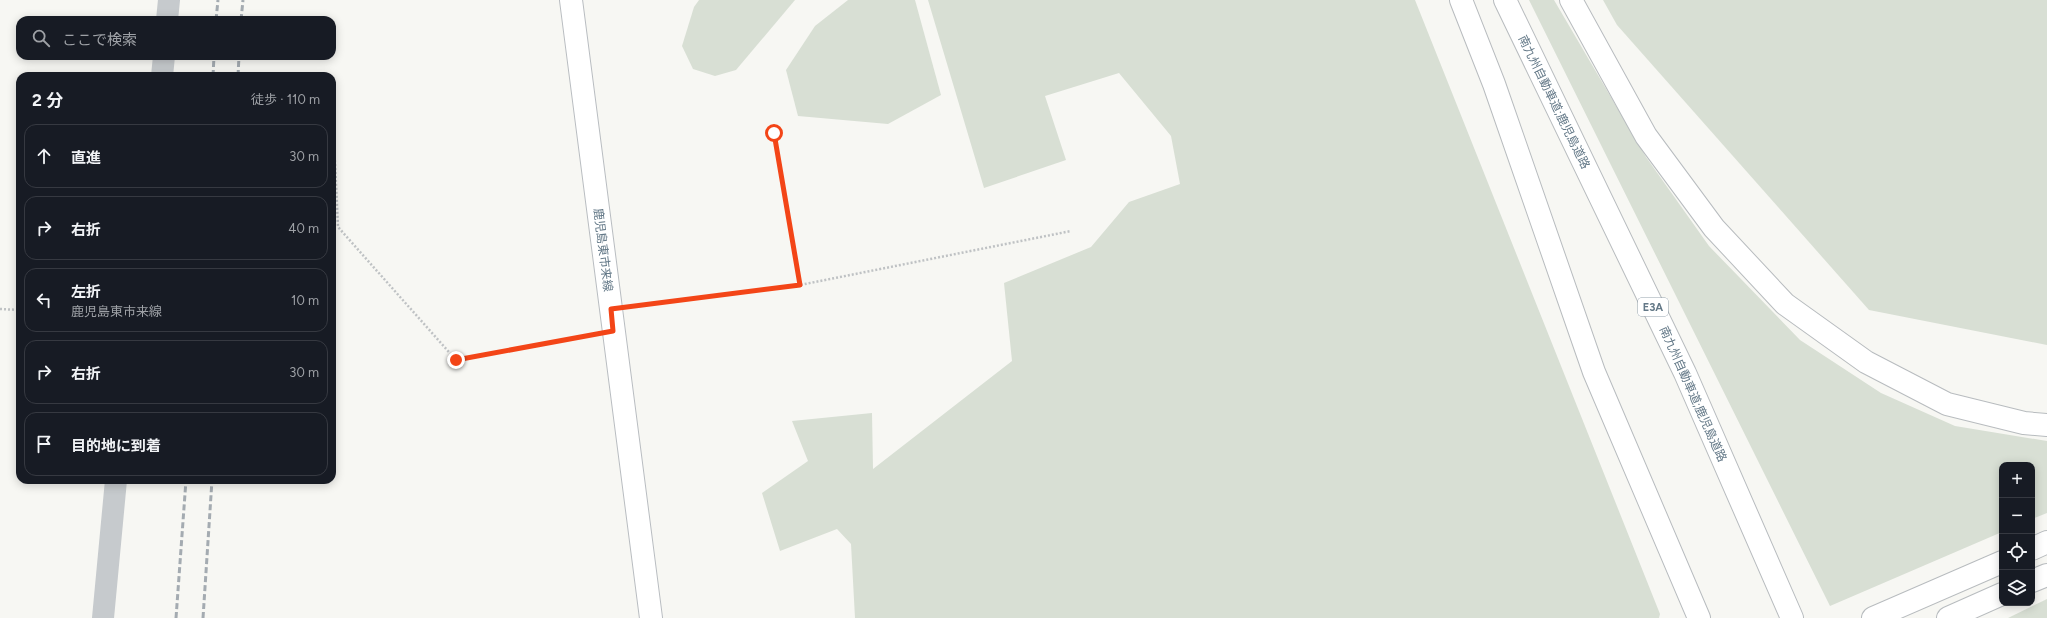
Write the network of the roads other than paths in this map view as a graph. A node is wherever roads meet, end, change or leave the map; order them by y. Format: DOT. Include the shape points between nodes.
graph roads {
  1 [pos="169,0"];
  2 [pos="571,0"];
  3 [pos="1461,0"];
  4 [pos="1505,0"];
  5 [pos="1571,0"];
  6 [pos="167,16"];
  7 [pos="164,60"];
  8 [pos="162,72"];
  9 [pos="2047,425"];
  10 [pos="116,484"];
  11 [pos="2047,542"];
  12 [pos="2035,548"];
  13 [pos="1999,563"];
  14 [pos="2047,575"];
  15 [pos="2035,580"];
  16 [pos="1999,595"];
  17 [pos="103,618"];
  18 [pos="651,618"];
  19 [pos="1699,618"];
  20 [pos="1792,618"];
  21 [pos="1873,618"];
  22 [pos="1948,618"];
  1 -- 6 [label="street"];
  2 -- 18 [label="main road, 鹿児島東市来線"];
  3 -- 19 [label="main road" via="1494,84 1594,372"];
  4 -- 20 [label="main road, 南九州自動車道;鹿児島道路 / E3A" via="1685,373"];
  5 -- 9 [label="main road" via="1646,136 1714,228 1785,304 1866,362 1947,404 2024,423"];
  7 -- 8 [label="street"];
  10 -- 17 [label="street"];
  11 -- 12 [label="main road"];
  13 -- 21 [label="main road"];
  14 -- 15 [label="main road"];
  16 -- 22 [label="main road"];
}
